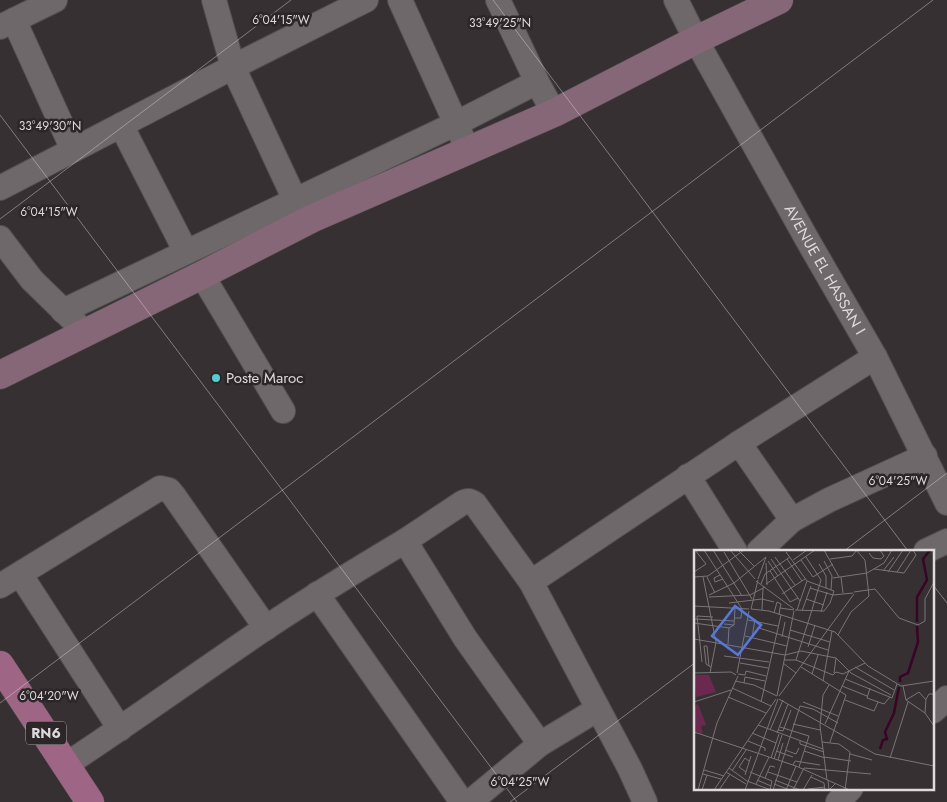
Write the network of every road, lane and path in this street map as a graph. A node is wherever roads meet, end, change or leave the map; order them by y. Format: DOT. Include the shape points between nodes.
graph roads {
  1 [pos="55,0"];
  2 [pos="214,0"];
  3 [pos="366,0"];
  4 [pos="400,0"];
  5 [pos="498,0"];
  6 [pos="676,0"];
  7 [pos="780,0"];
  8 [pos="7,23"];
  9 [pos="696,40"];
  10 [pos="233,67"];
  11 [pos="537,82"];
  12 [pos="554,114"];
  13 [pos="457,123"];
  14 [pos="121,125"];
  15 [pos="73,150"];
  16 [pos="467,151"];
  17 [pos="0,188"];
  18 [pos="303,210"];
  19 [pos="0,238"];
  20 [pos="186,252"];
  21 [pos="202,275"];
  22 [pos="63,311"];
  23 [pos="86,332"];
  24 [pos="875,357"];
  25 [pos="0,375"];
  26 [pos="283,411"];
  27 [pos="739,443"];
  28 [pos="925,456"];
  29 [pos="688,476"];
  30 [pos="947,503"];
  31 [pos="792,520"];
  32 [pos="405,541"];
  33 [pos="947,541"];
  34 [pos="734,550"];
  35 [pos="760,550"];
  36 [pos="928,550"];
  37 [pos="20,574"];
  38 [pos="531,582"];
  39 [pos="0,586"];
  40 [pos="317,594"];
  41 [pos="266,628"];
  42 [pos="0,666"];
  43 [pos="947,698"];
  44 [pos="598,709"];
  45 [pos="934,710"];
  46 [pos="120,729"];
  47 [pos="540,744"];
  48 [pos="66,764"];
  49 [pos="850,790"];
  50 [pos="90,802"];
  51 [pos="462,802"];
  52 [pos="470,802"];
  53 [pos="645,802"];
  54 [pos="838,802"];
  1 -- 8 [label="street"];
  2 -- 10 [label="street"];
  3 -- 10 [label="street"];
  4 -- 13 [label="street"];
  5 -- 11 [label="street"];
  6 -- 9 [label="street, AVENUE EL HASSAN I"];
  7 -- 9 [label="main road"];
  8 -- 15 [label="street"];
  9 -- 12 [label="main road"];
  9 -- 24 [label="street, AVENUE EL HASSAN I"];
  10 -- 14 [label="street"];
  10 -- 18 [label="street"];
  11 -- 12 [label="street"];
  11 -- 13 [label="street"];
  12 -- 16 [label="main road"];
  13 -- 16 [label="street"];
  13 -- 18 [label="street"];
  14 -- 15 [label="street"];
  14 -- 20 [label="street"];
  15 -- 17 [label="street"];
  16 -- 18 [label="main road"];
  18 -- 20 [label="street"];
  18 -- 21 [label="main road"];
  19 -- 22 [label="street" via="32,280"];
  20 -- 22 [label="street"];
  21 -- 23 [label="main road"];
  21 -- 26 [label="street"];
  22 -- 23 [label="street"];
  23 -- 25 [label="main road"];
  24 -- 27 [label="street"];
  24 -- 28 [label="street, AVENUE EL HASSAN I"];
  27 -- 29 [label="street"];
  27 -- 31 [label="street"];
  28 -- 30 [label="street, AVENUE EL HASSAN I"];
  28 -- 31 [label="street"];
  29 -- 34 [label="street"];
  29 -- 38 [label="street"];
  31 -- 35 [label="street"];
  32 -- 38 [label="street" via="462,502 471,501"];
  32 -- 40 [label="street"];
  32 -- 47 [label="street" via="465,638"];
  33 -- 36 [label="street"];
  37 -- 39 [label="street"];
  37 -- 41 [label="street" via="160,488 169,490 174,496"];
  37 -- 46 [label="street"];
  38 -- 44 [label="street"];
  40 -- 41 [label="street"];
  40 -- 51 [label="street"];
  41 -- 46 [label="street"];
  42 -- 48 [label="main road, RN6"];
  43 -- 45 [label="street"];
  44 -- 47 [label="street"];
  44 -- 53 [label="street"];
  46 -- 48 [label="street"];
  47 -- 52 [label="street"];
  48 -- 50 [label="main road, RN6"];
  49 -- 54 [label="street"];
}
